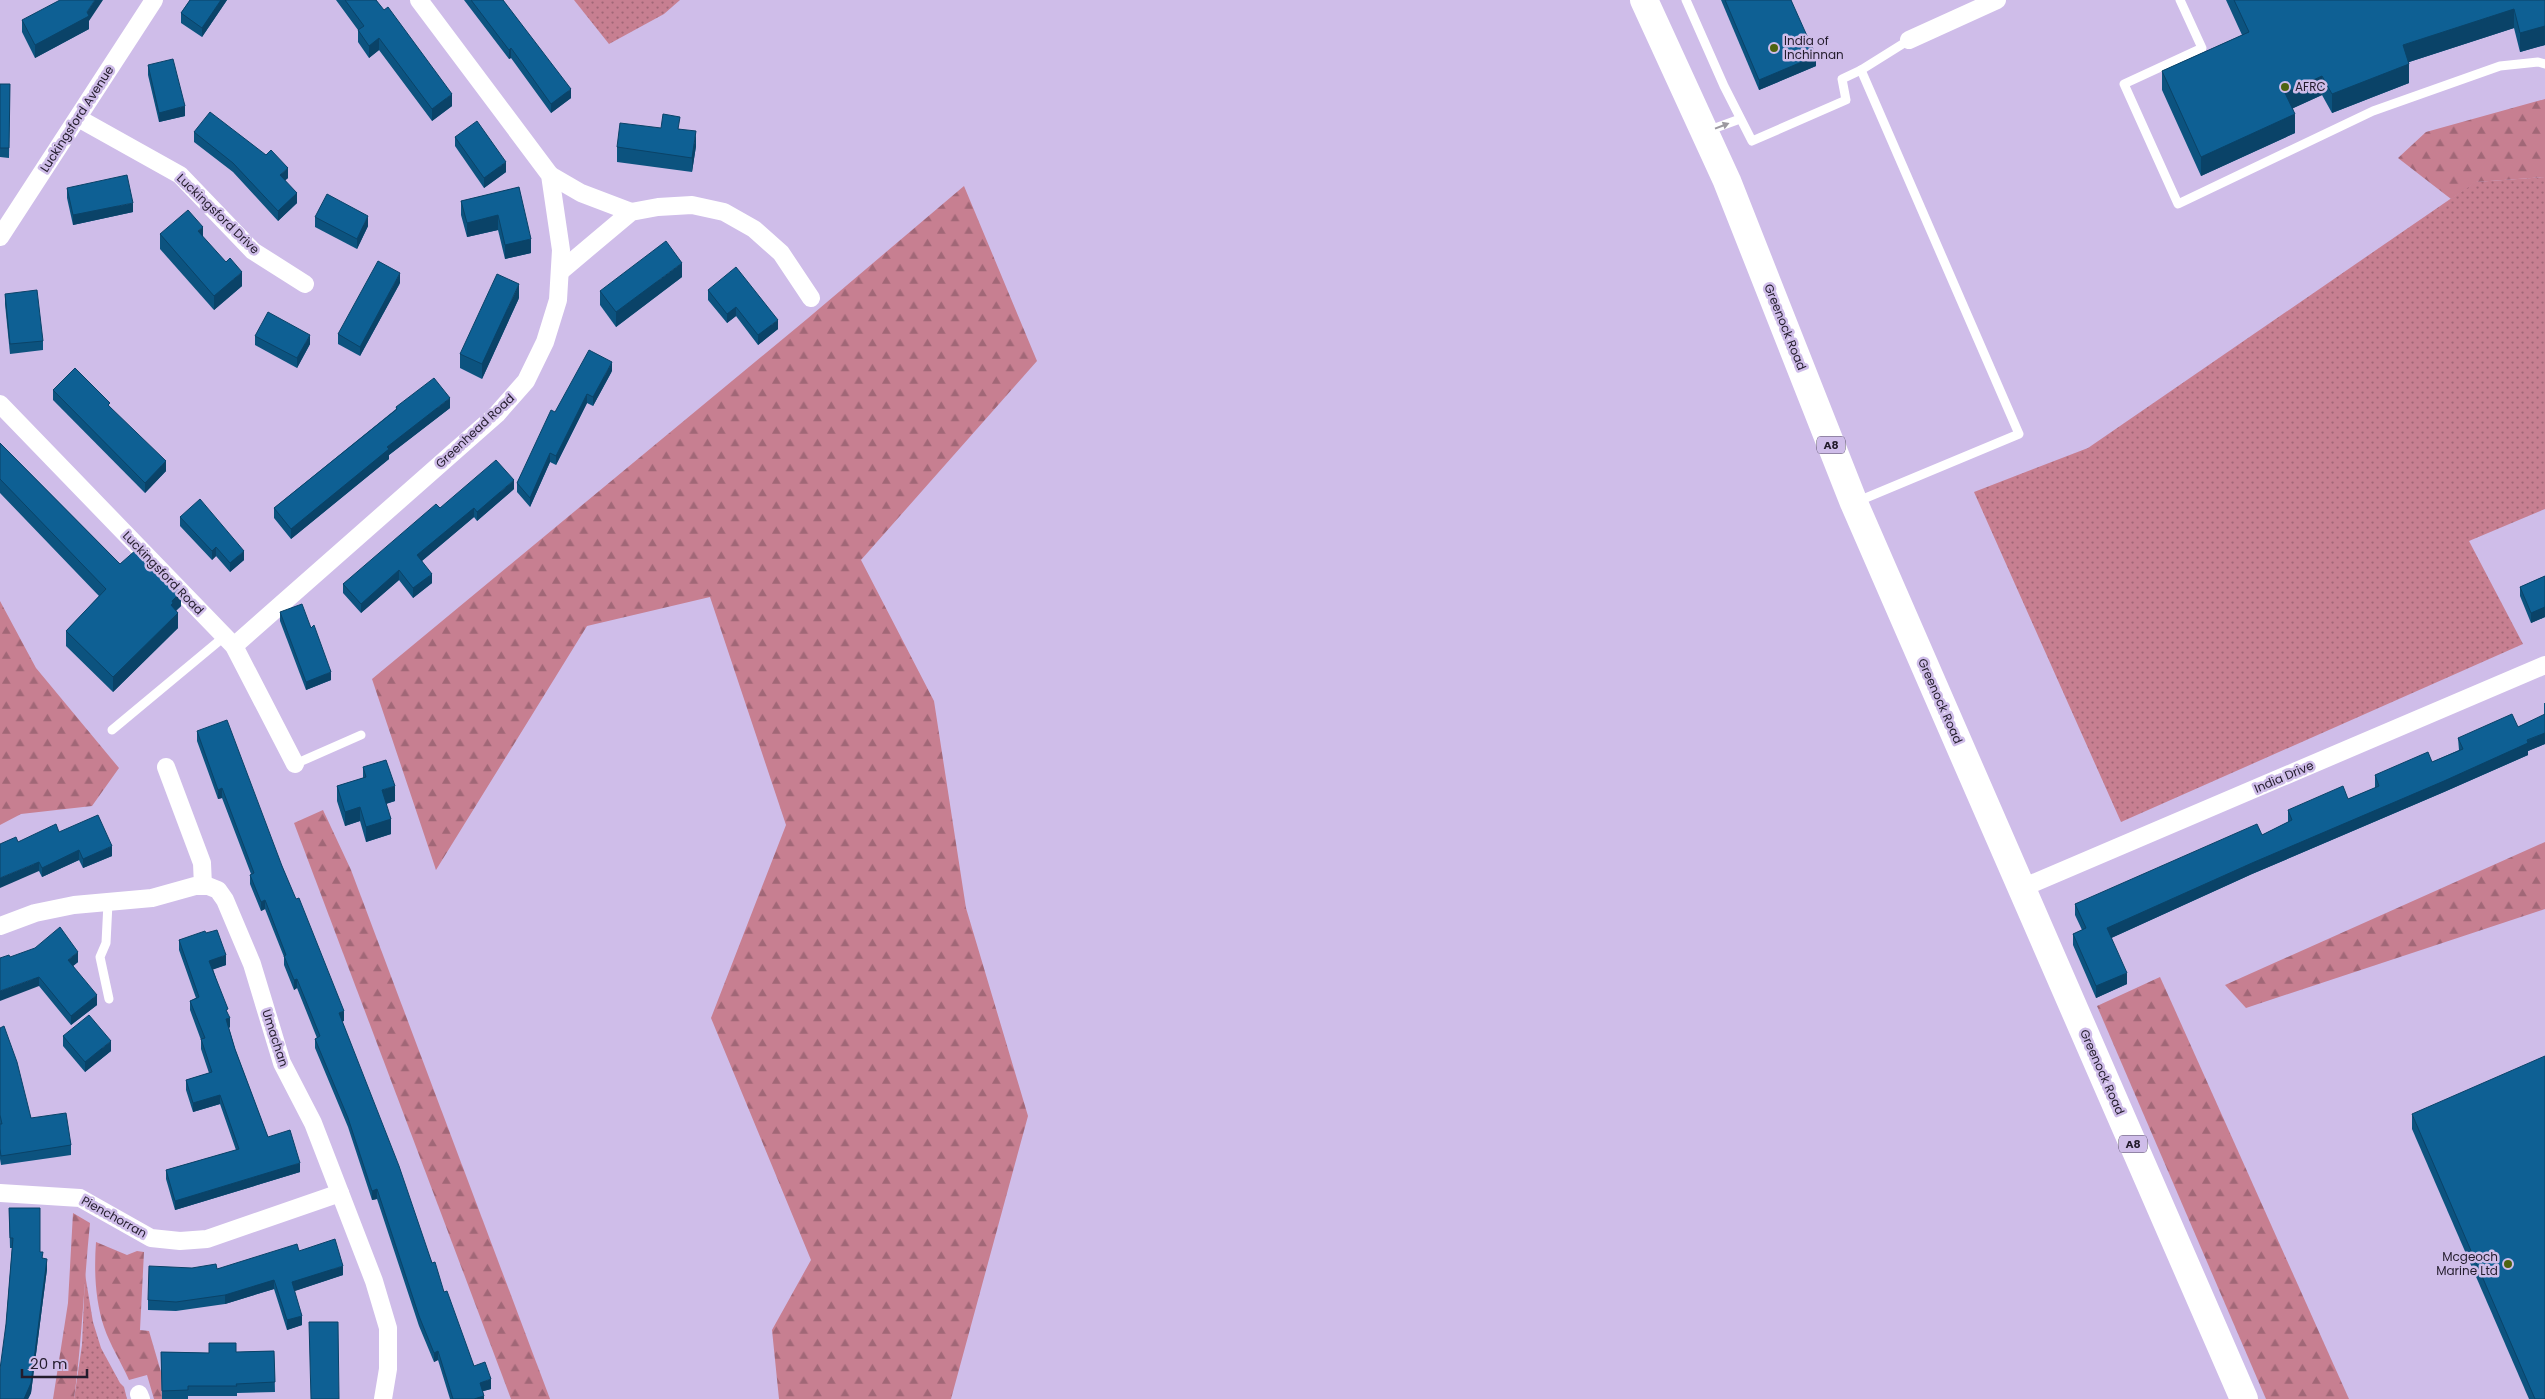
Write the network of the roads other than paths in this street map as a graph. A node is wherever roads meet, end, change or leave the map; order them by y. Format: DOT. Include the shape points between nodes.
graph roads {
  1 [pos="154,0"];
  2 [pos="419,0"];
  3 [pos="1644,0"];
  4 [pos="1686,0"];
  5 [pos="1996,0"];
  6 [pos="2180,0"];
  7 [pos="1909,40"];
  8 [pos="2545,64"];
  9 [pos="1862,70"];
  10 [pos="78,118"];
  11 [pos="1740,119"];
  12 [pos="1704,132"];
  13 [pos="550,175"];
  14 [pos="631,212"];
  15 [pos="0,237"];
  16 [pos="562,270"];
  17 [pos="305,284"];
  18 [pos="811,298"];
  19 [pos="0,404"];
  20 [pos="1854,503"];
  21 [pos="229,641"];
  22 [pos="2545,665"];
  23 [pos="112,730"];
  24 [pos="361,735"];
  25 [pos="295,764"];
  26 [pos="166,767"];
  27 [pos="203,886"];
  28 [pos="2022,888"];
  29 [pos="108,903"];
  30 [pos="0,926"];
  31 [pos="109,999"];
  32 [pos="0,1193"];
  33 [pos="340,1193"];
  34 [pos="383,1399"];
  35 [pos="2244,1399"];
  1 -- 10 [label="street, Luckingsford Avenue"];
  2 -- 13 [label="street, Greenhead Road"];
  3 -- 12 [label="main road, Greenock Road / A8"];
  4 -- 11 [label="lane"];
  5 -- 7 [label="street"];
  6 -- 8 [label="lane" via="2202,48 2124,84 2178,204 2373,110 2500,66"];
  7 -- 9 [label="lane"];
  9 -- 11 [label="lane" via="1842,78 1846,100 1752,141"];
  9 -- 20 [label="lane" via="2019,434"];
  10 -- 15 [label="street, Luckingsford Avenue"];
  10 -- 17 [label="street, Luckingsford Drive" via="180,175 253,251"];
  12 -- 11 [label="lane, one-way"];
  12 -- 20 [label="main road, Greenock Road / A8" via="1727,181"];
  13 -- 14 [label="street" via="588,196"];
  13 -- 16 [label="street, Greenhead Road"];
  14 -- 16 [label="street"];
  14 -- 18 [label="street" via="658,206 692,205 724,212 754,229 781,253"];
  16 -- 21 [label="street, Greenhead Road" via="558,300 545,342 526,381 497,414"];
  19 -- 21 [label="street, Luckingsford Road"];
  20 -- 28 [label="main road, Greenock Road / A8"];
  21 -- 23 [label="lane"];
  21 -- 25 [label="street, Luckingsford Road"];
  22 -- 28 [label="street, India Drive"];
  24 -- 25 [label="lane"];
  26 -- 27 [label="street" via="202,863"];
  27 -- 29 [label="street" via="152,898"];
  27 -- 33 [label="street, Umachan" via="218,890 225,900 252,964 282,1062 313,1123"];
  28 -- 35 [label="main road, Greenock Road / A8"];
  29 -- 30 [label="street" via="55,909"];
  29 -- 31 [label="lane" via="106,943 100,957"];
  32 -- 33 [label="street, Pienchorran" via="80,1198 151,1238 180,1241 207,1238"];
  33 -- 34 [label="street, Umachan" via="374,1281 388,1328 388,1369"];
}
